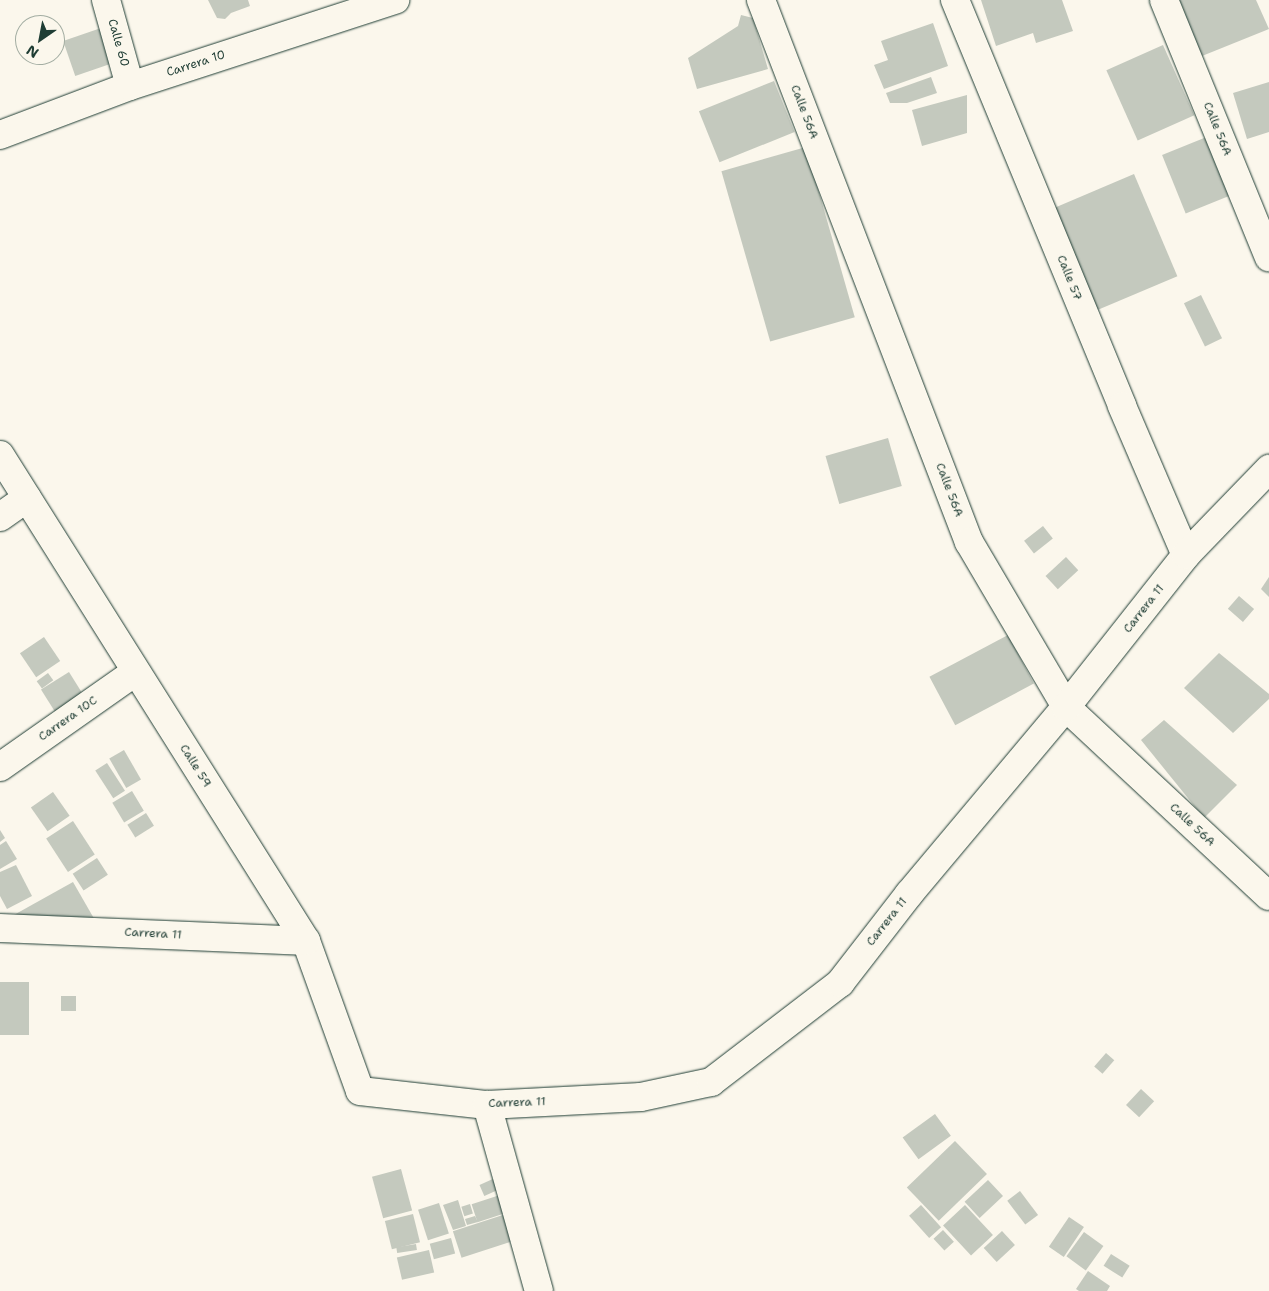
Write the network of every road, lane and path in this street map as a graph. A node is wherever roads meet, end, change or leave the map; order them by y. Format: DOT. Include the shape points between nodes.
graph roads {
  1 [pos="106,0"];
  2 [pos="395,0"];
  3 [pos="761,0"];
  4 [pos="955,0"];
  5 [pos="1164,0"];
  6 [pos="130,86"];
  7 [pos="0,135"];
  8 [pos="1269,257"];
  9 [pos="0,455"];
  10 [pos="1269,469"];
  11 [pos="27,498"];
  12 [pos="0,517"];
  13 [pos="1186,555"];
  14 [pos="135,672"];
  15 [pos="1066,707"];
  16 [pos="0,767"];
  17 [pos="1269,896"];
  18 [pos="0,928"];
  19 [pos="306,941"];
  20 [pos="360,1091"];
  21 [pos="487,1105"];
  22 [pos="539,1291"];
  1 -- 6 [label="street, Calle 60"];
  2 -- 6 [label="street, Carrera 10"];
  3 -- 15 [label="street, Calle 56A" via="969,542"];
  4 -- 13 [label="street, Calle 57"];
  5 -- 8 [label="street, Calle 56A"];
  6 -- 7 [label="street, Carrera 10"];
  9 -- 11 [label="street, Calle 59"];
  10 -- 13 [label="street, Carrera 11"];
  11 -- 12 [label="street"];
  11 -- 14 [label="street, Calle 59"];
  13 -- 15 [label="street, Carrera 11"];
  14 -- 16 [label="street, Carrera 10C"];
  14 -- 19 [label="street, Calle 59"];
  15 -- 17 [label="street, Calle 56A"];
  15 -- 21 [label="street, Carrera 11" via="908,894 840,983 711,1082 641,1097"];
  18 -- 19 [label="street, Carrera 11"];
  19 -- 20 [label="street, Calle 59"];
  20 -- 21 [label="street, Carrera 11"];
  21 -- 22 [label="street"];
}
